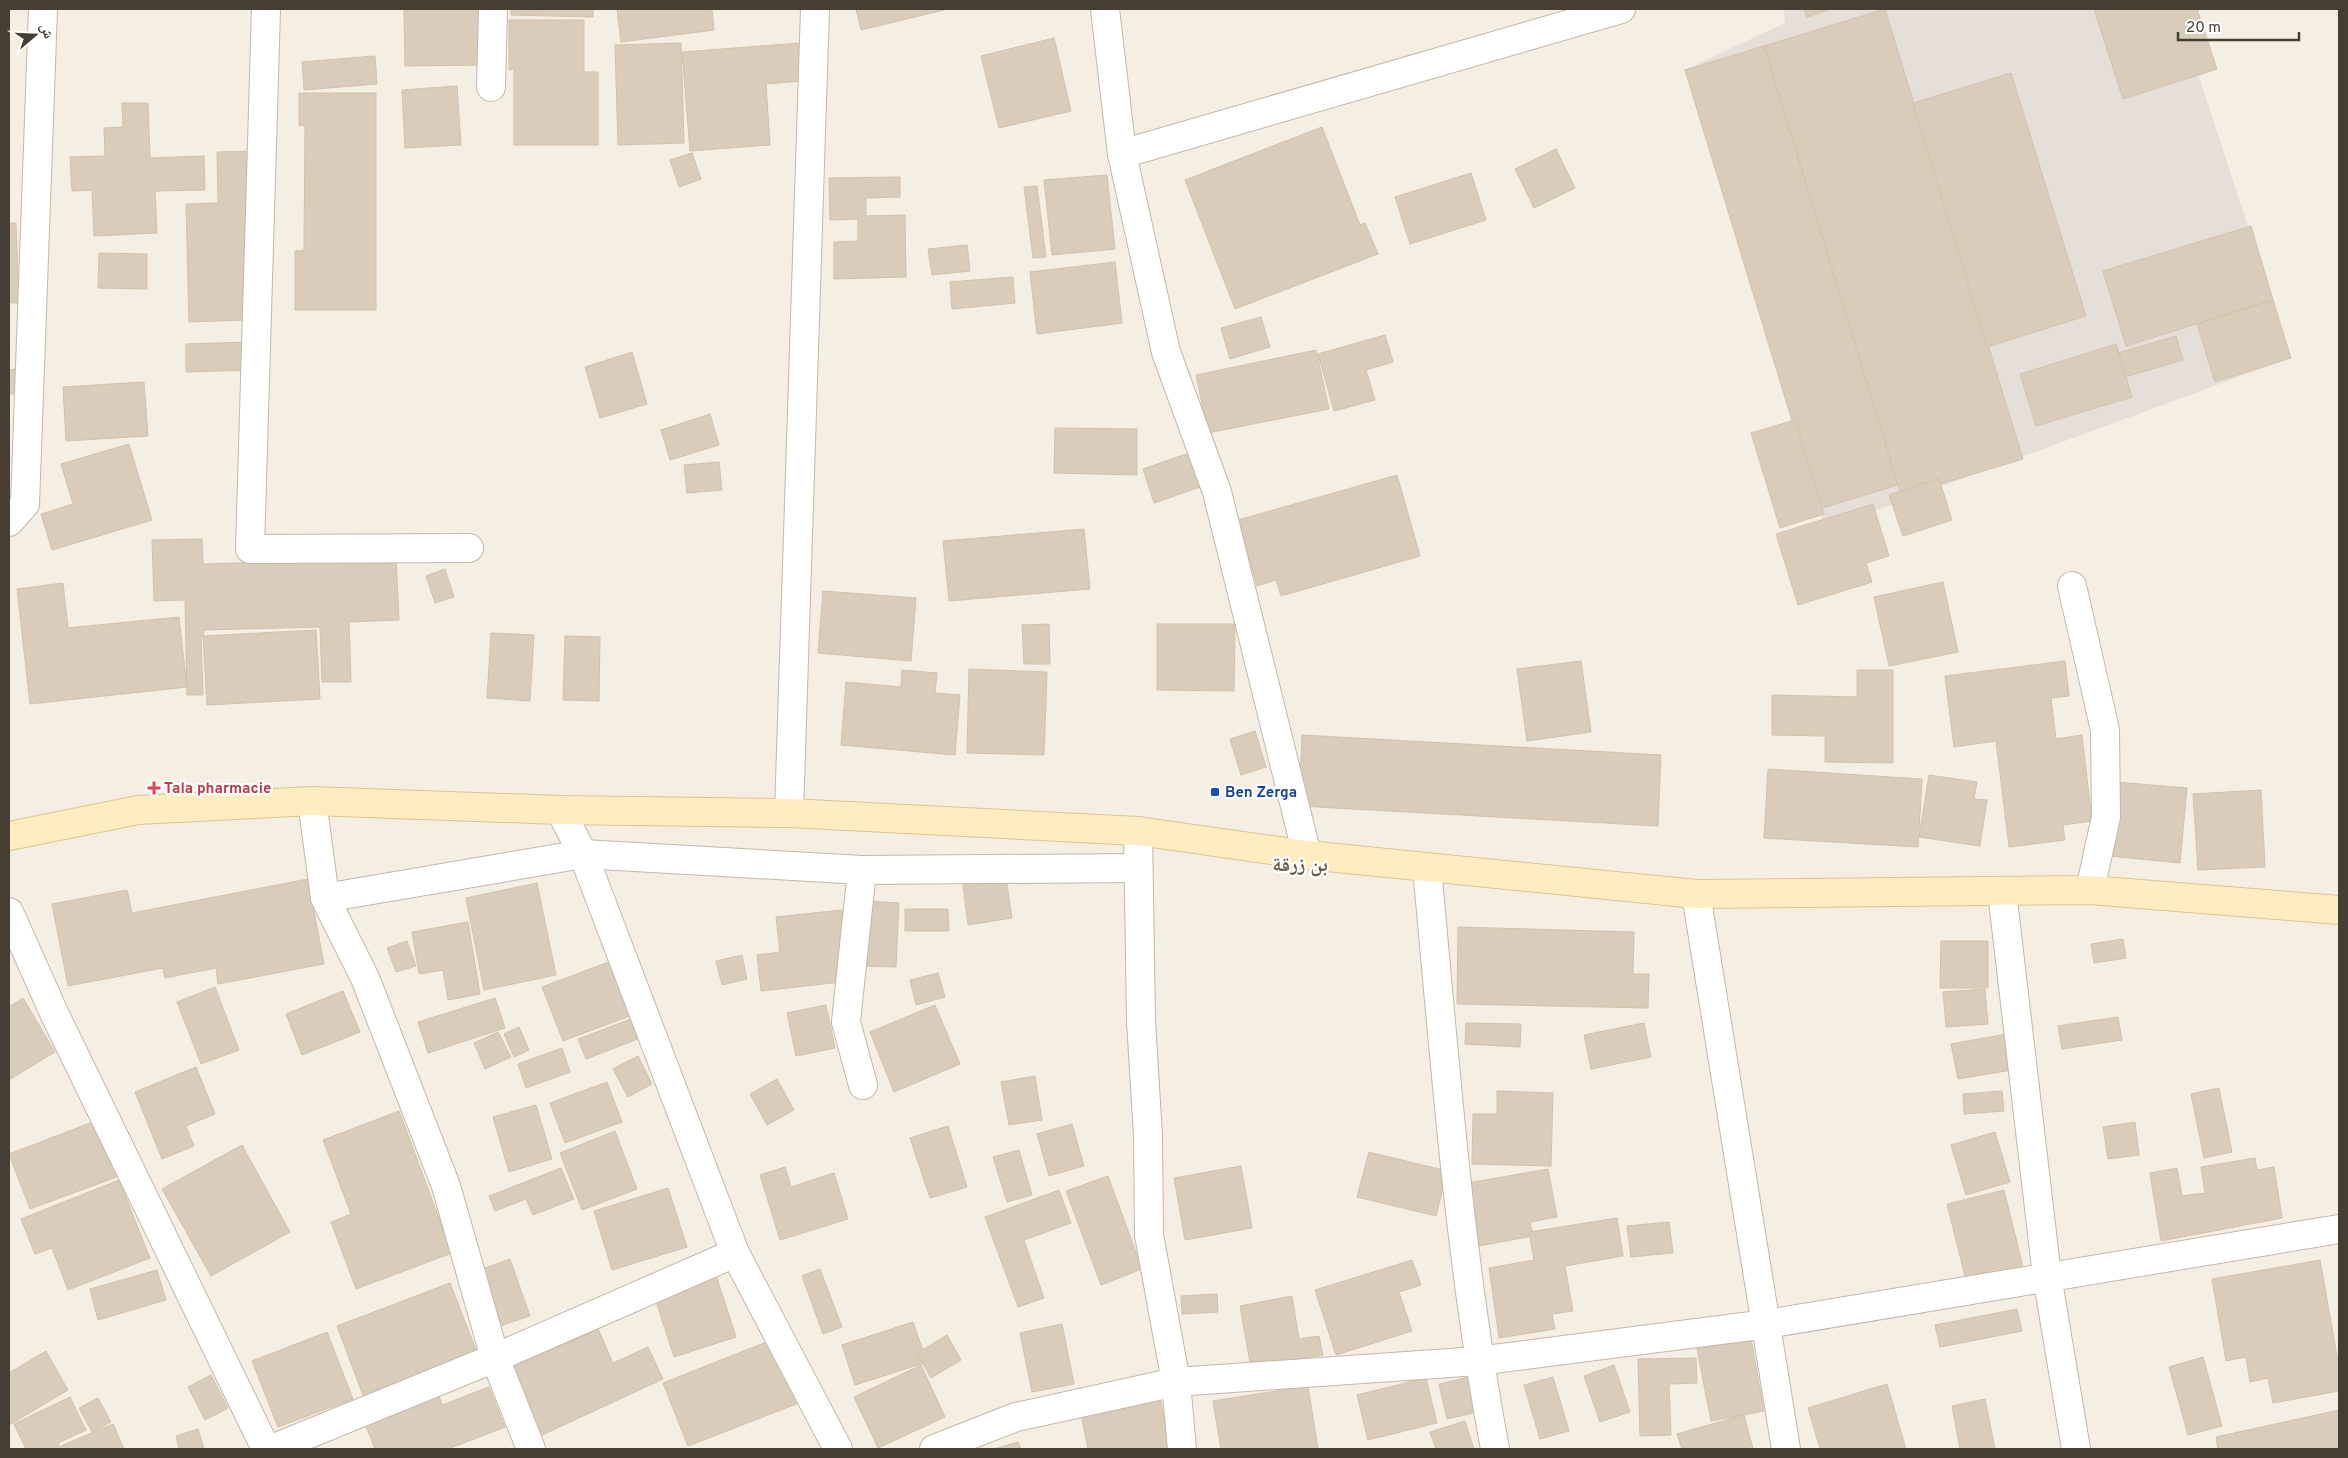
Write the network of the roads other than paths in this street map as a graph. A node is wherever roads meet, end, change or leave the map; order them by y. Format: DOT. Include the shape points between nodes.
graph roads {
  1 [pos="43,9"];
  2 [pos="266,9"];
  3 [pos="493,9"];
  4 [pos="814,9"];
  5 [pos="1105,9"];
  6 [pos="1621,9"];
  7 [pos="491,86"];
  8 [pos="1122,154"];
  9 [pos="9,522"];
  10 [pos="470,548"];
  11 [pos="2072,586"];
  12 [pos="312,801"];
  13 [pos="560,810"];
  14 [pos="789,813"];
  15 [pos="1138,831"];
  16 [pos="9,836"];
  17 [pos="583,854"];
  18 [pos="1307,855"];
  19 [pos="1138,868"];
  20 [pos="1427,868"];
  21 [pos="862,870"];
  22 [pos="2090,890"];
  23 [pos="2002,892"];
  24 [pos="1696,894"];
  25 [pos="325,898"];
  26 [pos="2339,910"];
  27 [pos="9,912"];
  28 [pos="863,1084"];
  29 [pos="2339,1229"];
  30 [pos="735,1253"];
  31 [pos="2047,1276"];
  32 [pos="1767,1324"];
  33 [pos="496,1358"];
  34 [pos="1478,1361"];
  35 [pos="1176,1382"];
  36 [pos="266,1449"];
  37 [pos="272,1449"];
  38 [pos="531,1449"];
  39 [pos="838,1449"];
  40 [pos="934,1449"];
  41 [pos="1182,1449"];
  42 [pos="1494,1449"];
  43 [pos="1786,1449"];
  44 [pos="2076,1449"];
  1 -- 9 [label="street" via="25,504"];
  2 -- 10 [label="street" via="250,549"];
  3 -- 7 [label="street"];
  4 -- 14 [label="street"];
  5 -- 8 [label="street"];
  6 -- 8 [label="street"];
  8 -- 18 [label="street" via="1166,352 1217,492"];
  11 -- 22 [label="street" via="2105,730 2106,817"];
  12 -- 13 [label="main road"];
  12 -- 16 [label="main road" via="138,810"];
  12 -- 25 [label="street"];
  13 -- 14 [label="main road"];
  13 -- 17 [label="street"];
  14 -- 15 [label="main road"];
  15 -- 18 [label="main road"];
  15 -- 19 [label="street"];
  17 -- 21 [label="street"];
  17 -- 25 [label="street"];
  17 -- 30 [label="street"];
  18 -- 20 [label="main road"];
  19 -- 21 [label="street"];
  19 -- 35 [label="street" via="1149,1235"];
  20 -- 24 [label="main road"];
  20 -- 34 [label="street" via="1451,1128"];
  21 -- 28 [label="street" via="846,1022"];
  22 -- 23 [label="main road"];
  22 -- 26 [label="main road"];
  23 -- 24 [label="main road"];
  23 -- 31 [label="street"];
  24 -- 32 [label="street"];
  25 -- 33 [label="street" via="365,978 446,1186"];
  27 -- 36 [label="street" via="59,1024"];
  29 -- 31 [label="street"];
  30 -- 33 [label="street"];
  30 -- 39 [label="street"];
  31 -- 32 [label="street"];
  31 -- 44 [label="street"];
  32 -- 34 [label="street"];
  32 -- 43 [label="street"];
  33 -- 37 [label="street"];
  33 -- 38 [label="street"];
  34 -- 35 [label="street"];
  34 -- 42 [label="street"];
  35 -- 40 [label="street" via="1016,1417"];
  35 -- 41 [label="street"];
}
